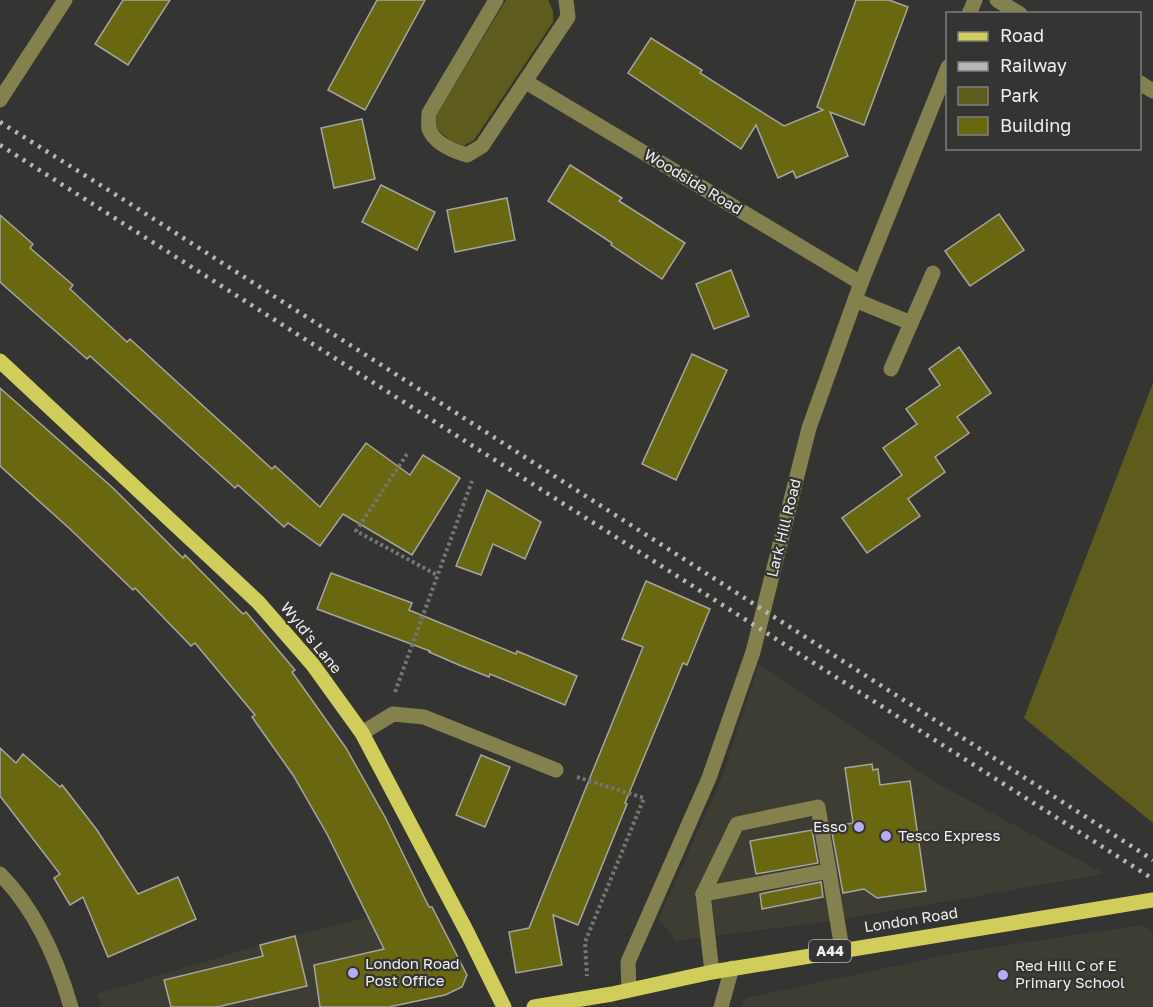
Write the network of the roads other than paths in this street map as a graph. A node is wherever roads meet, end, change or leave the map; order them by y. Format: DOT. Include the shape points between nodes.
graph roads {
  1 [pos="65,0"];
  2 [pos="496,0"];
  3 [pos="566,0"];
  4 [pos="997,0"];
  5 [pos="1017,12"];
  6 [pos="946,72"];
  7 [pos="526,82"];
  8 [pos="0,100"];
  9 [pos="933,273"];
  10 [pos="861,283"];
  11 [pos="855,300"];
  12 [pos="911,323"];
  13 [pos="0,361"];
  14 [pos="891,369"];
  15 [pos="362,733"];
  16 [pos="556,770"];
  17 [pos="829,871"];
  18 [pos="0,874"];
  19 [pos="703,894"];
  20 [pos="1153,900"];
  21 [pos="842,949"];
  22 [pos="732,968"];
  23 [pos="712,972"];
  24 [pos="629,990"];
  25 [pos="71,1007"];
  26 [pos="504,1007"];
  27 [pos="534,1007"];
  28 [pos="721,1007"];
  1 -- 8 [label="street"];
  2 -- 7 [label="street" via="429,113 429,129 441,144 466,155 482,146"];
  3 -- 7 [label="street" via="568,17"];
  4 -- 5 [label="street"];
  6 -- 10 [label="street, Lark Hill Road"];
  7 -- 10 [label="street, Woodside Road"];
  9 -- 12 [label="street"];
  10 -- 11 [label="street, Lark Hill Road"];
  11 -- 12 [label="street"];
  11 -- 24 [label="street, Lark Hill Road" via="809,428 753,652 709,778 628,962"];
  12 -- 14 [label="street"];
  13 -- 15 [label="main road, Wyld's Lane" via="258,602 313,665"];
  15 -- 16 [label="street" via="393,714 424,717"];
  15 -- 26 [label="main road, Wyld's Lane"];
  17 -- 19 [label="street"];
  17 -- 19 [label="street" via="818,807 737,824"];
  17 -- 21 [label="street"];
  18 -- 25 [label="street" via="36,920 60,969"];
  19 -- 23 [label="street"];
  20 -- 21 [label="main road, London Road / A44"];
  21 -- 22 [label="main road, London Road / A44"];
  22 -- 23 [label="main road, London Road / A44"];
  22 -- 28 [label="street"];
  23 -- 24 [label="main road, London Road / A44"];
  24 -- 27 [label="main road, London Road / A44"];
}
